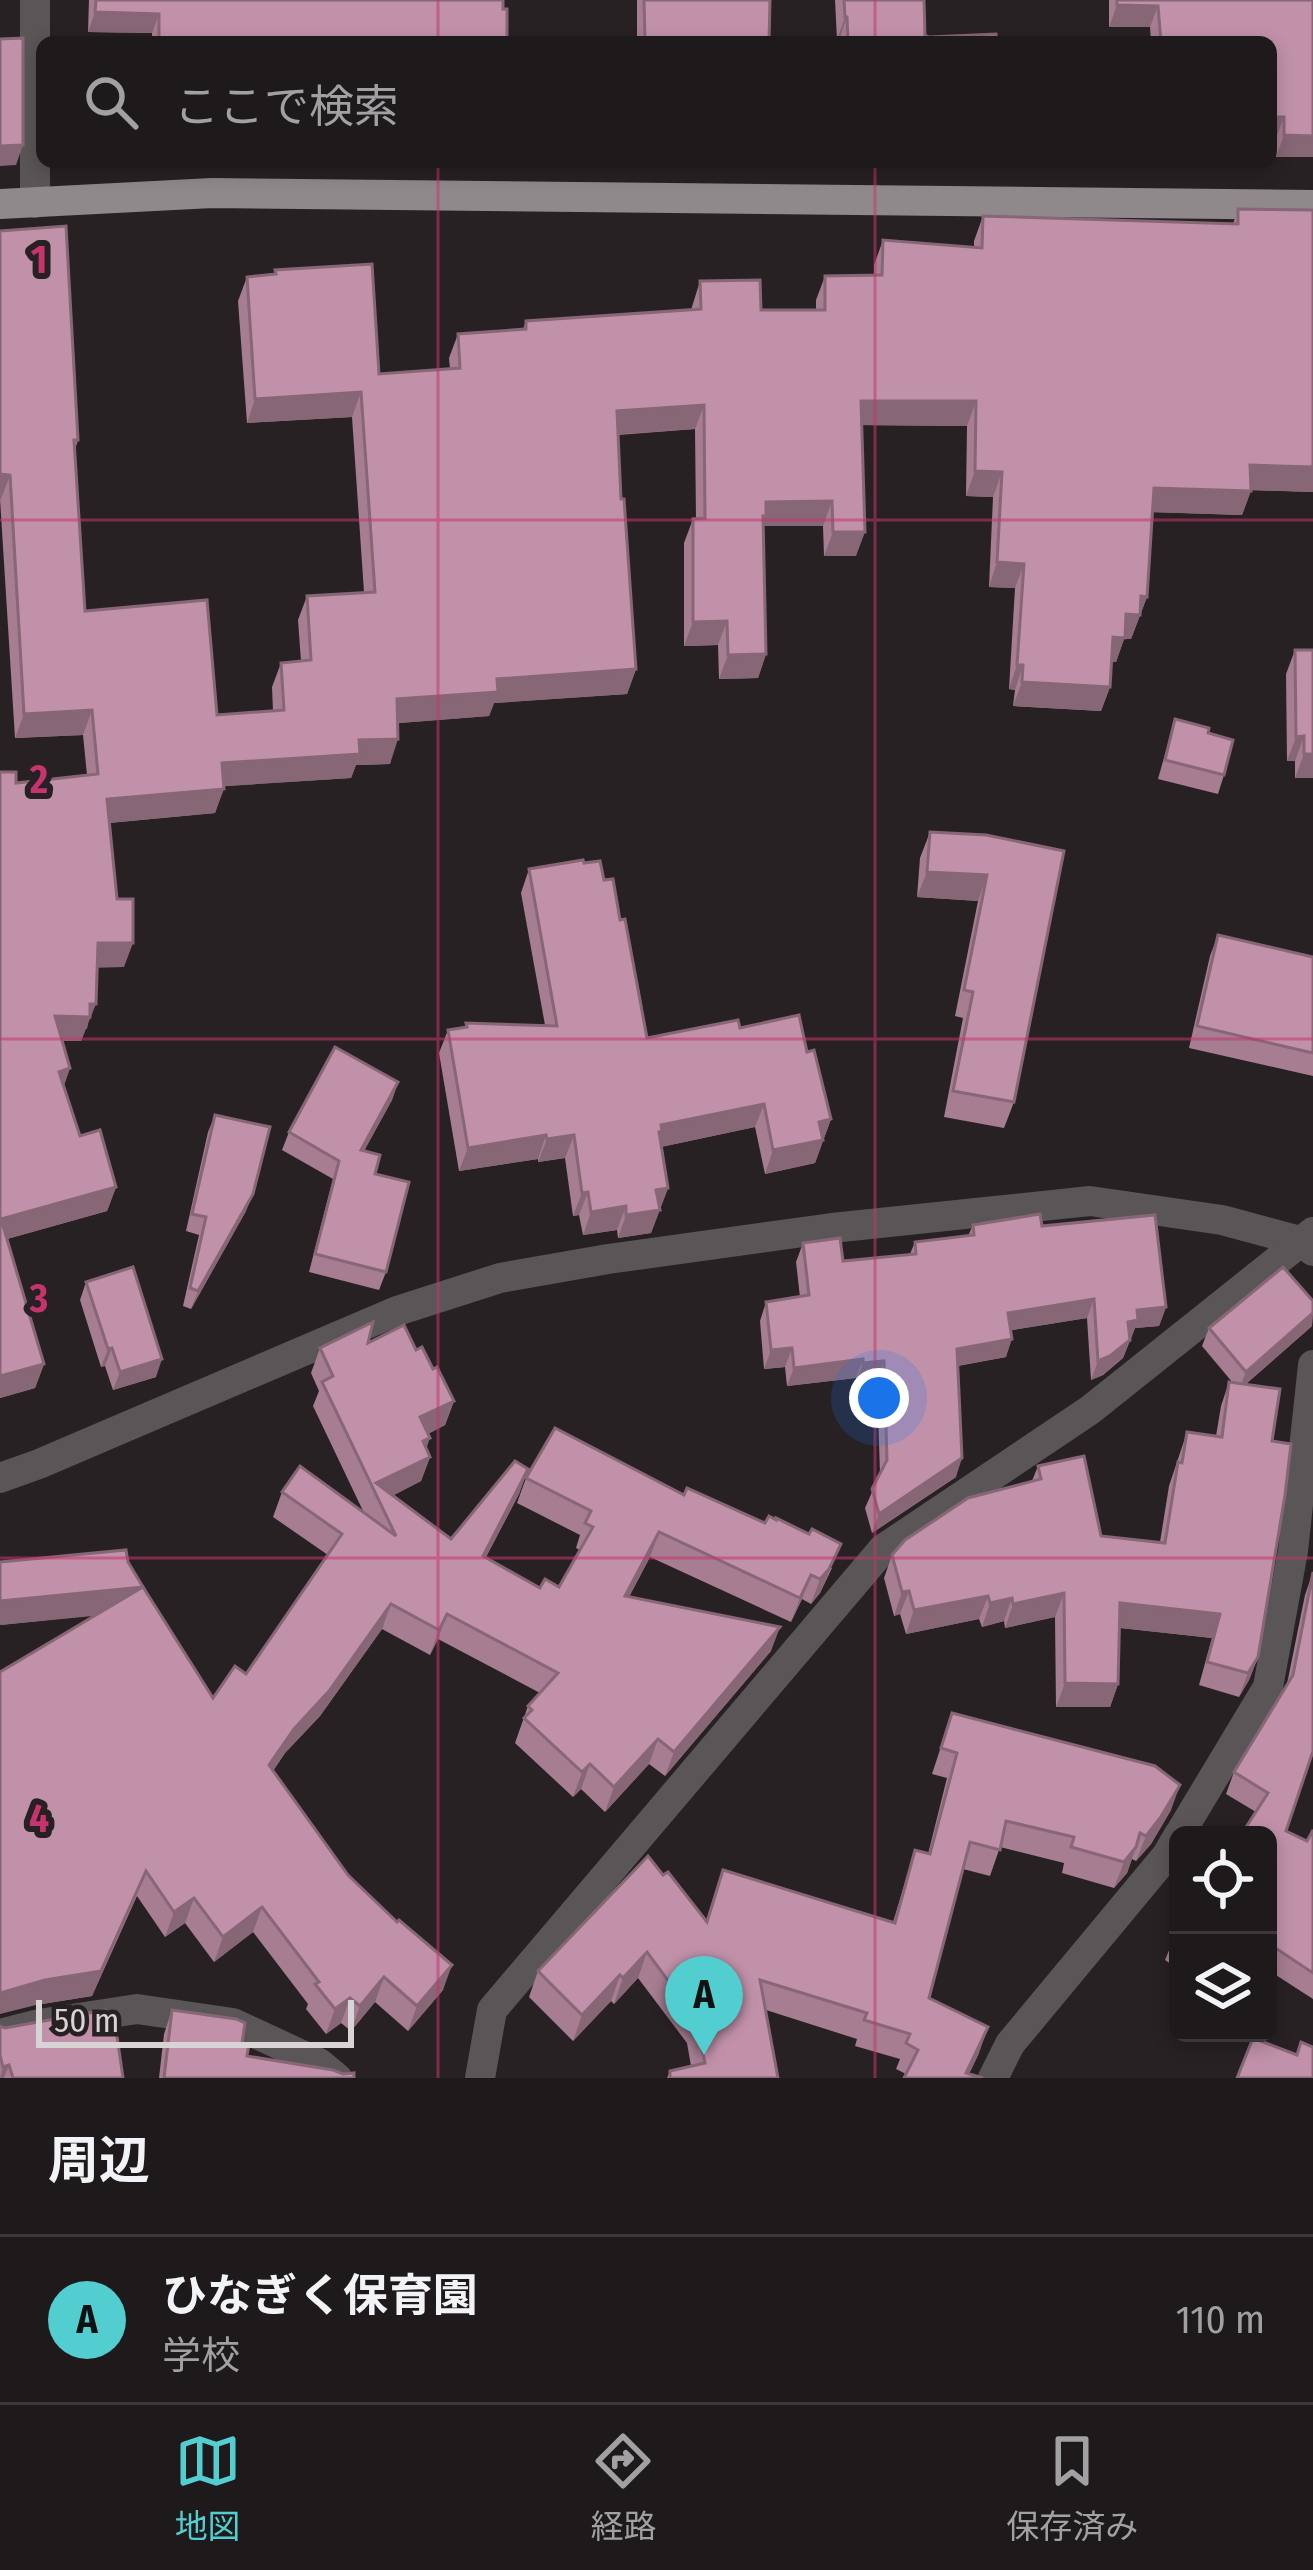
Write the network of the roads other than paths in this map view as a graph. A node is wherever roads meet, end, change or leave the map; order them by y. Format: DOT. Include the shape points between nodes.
graph roads {
  1 [pos="35,0"];
  2 [pos="35,203"];
  3 [pos="0,204"];
  4 [pos="1313,205"];
  5 [pos="1310,1248"];
  6 [pos="1313,1365"];
  7 [pos="0,1478"];
  8 [pos="1184,1826"];
  9 [pos="1169,1852"];
  10 [pos="0,2034"];
  11 [pos="337,2078"];
  12 [pos="480,2078"];
  13 [pos="992,2078"];
  1 -- 2 [label="street"];
  2 -- 3 [label="main road"];
  2 -- 4 [label="main road" via="212,193"];
  5 -- 7 [label="street" via="1222,1220 1090,1201 832,1228 500,1277 397,1311"];
  5 -- 12 [label="street" via="883,1549 492,2010"];
  6 -- 8 [label="street" via="1268,1687"];
  9 -- 13 [label="street" via="1010,2044"];
  10 -- 11 [label="street" via="137,2009 233,2023"];
}
